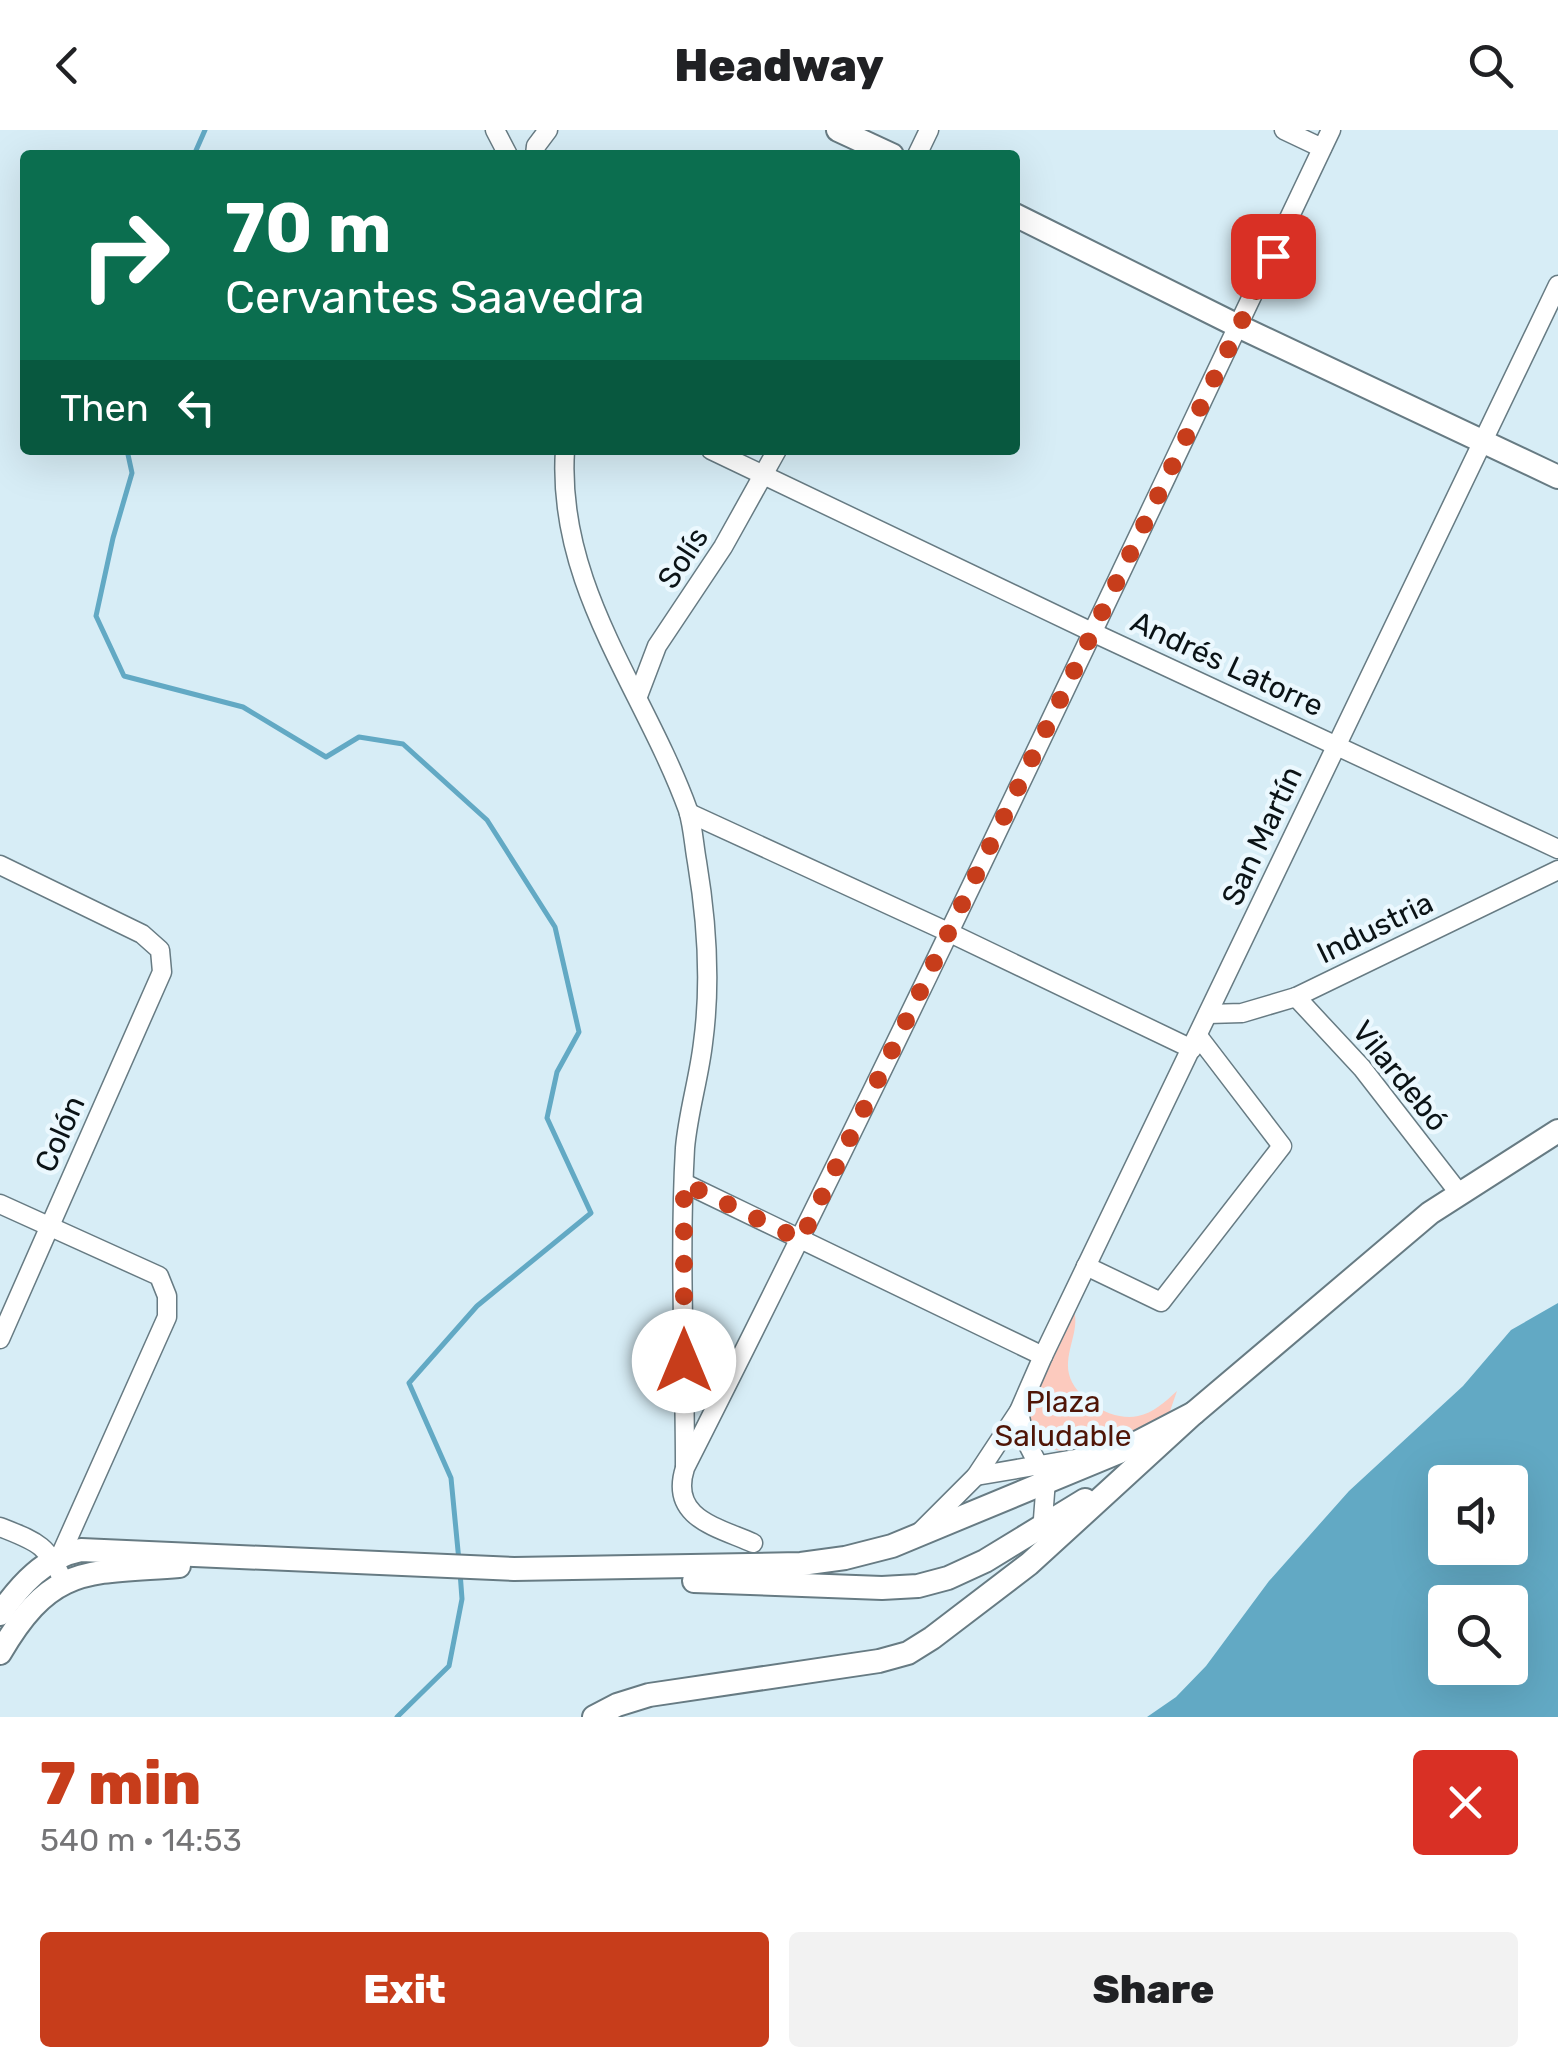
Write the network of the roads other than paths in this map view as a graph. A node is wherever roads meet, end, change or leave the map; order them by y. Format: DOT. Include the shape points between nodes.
graph roads {
  1 [pos="838,130"];
  2 [pos="1284,130"];
  3 [pos="1331,130"];
  4 [pos="1322,148"];
  5 [pos="881,150"];
  6 [pos="1020,217"];
  7 [pos="1558,286"];
  8 [pos="1240,327"];
  9 [pos="1482,440"];
  10 [pos="564,455"];
  11 [pos="722,455"];
  12 [pos="775,455"];
  13 [pos="765,475"];
  14 [pos="1558,476"];
  15 [pos="1094,633"];
  16 [pos="638,696"];
  17 [pos="1336,744"];
  18 [pos="689,813"];
  19 [pos="1558,849"];
  20 [pos="0,865"];
  21 [pos="1558,870"];
  22 [pos="948,932"];
  23 [pos="1296,997"];
  24 [pos="1208,1014"];
  25 [pos="1195,1043"];
  26 [pos="1558,1131"];
  27 [pos="684,1183"];
  28 [pos="1459,1193"];
  29 [pos="0,1204"];
  30 [pos="50,1225"];
  31 [pos="801,1240"];
  32 [pos="1086,1266"];
  33 [pos="0,1339"];
  34 [pos="1043,1356"];
  35 [pos="1019,1411"];
  36 [pos="1194,1413"];
  37 [pos="685,1468"];
  38 [pos="1041,1471"];
  39 [pos="1132,1472"];
  40 [pos="976,1476"];
  41 [pos="1045,1525"];
  42 [pos="0,1527"];
  43 [pos="918,1536"];
  44 [pos="753,1543"];
  45 [pos="65,1554"];
  46 [pos="282,1558"];
  47 [pos="1028,1564"];
  48 [pos="556,1569"];
  49 [pos="63,1581"];
  50 [pos="0,1614"];
  51 [pos="0,1653"];
  52 [pos="594,1717"];
  1 -- 5 [label="street"];
  2 -- 4 [label="street"];
  3 -- 4 [label="street"];
  4 -- 8 [label="street"];
  6 -- 8 [label="street"];
  7 -- 9 [label="street, San Martín"];
  8 -- 9 [label="street"];
  8 -- 15 [label="street"];
  9 -- 14 [label="street"];
  9 -- 17 [label="street, San Martín"];
  10 -- 16 [label="street" via="566,521 576,563"];
  11 -- 13 [label="street, Andrés Latorre"];
  12 -- 13 [label="street, Solís"];
  13 -- 15 [label="street, Andrés Latorre"];
  13 -- 16 [label="street, Solís" via="657,646"];
  15 -- 17 [label="street, Andrés Latorre"];
  15 -- 22 [label="street"];
  16 -- 18 [label="street"];
  17 -- 19 [label="street, Andrés Latorre"];
  17 -- 24 [label="street, San Martín"];
  18 -- 22 [label="street"];
  18 -- 27 [label="street" via="707,1004"];
  20 -- 30 [label="street, Colón" via="142,934 160,950 162,972"];
  21 -- 23 [label="street, Industria"];
  22 -- 25 [label="street"];
  22 -- 31 [label="street"];
  23 -- 24 [label="street, Industria"];
  23 -- 28 [label="street, Vilardebó" via="1362,1068"];
  24 -- 25 [label="street, San Martín"];
  25 -- 32 [label="street, San Martín"];
  25 -- 32 [label="street" via="1282,1146 1161,1302"];
  26 -- 28 [label="street"];
  27 -- 31 [label="street"];
  27 -- 37 [label="street"];
  28 -- 36 [label="street"];
  29 -- 30 [label="street"];
  30 -- 33 [label="street, Colón"];
  30 -- 45 [label="street" via="159,1276 168,1296 167,1318"];
  31 -- 34 [label="street"];
  31 -- 37 [label="street"];
  32 -- 34 [label="street, San Martín"];
  34 -- 35 [label="street, San Martín"];
  35 -- 38 [label="street"];
  35 -- 40 [label="street, San Martín"];
  36 -- 38 [label="street" via="1119,1452"];
  36 -- 39 [label="street"];
  37 -- 44 [label="street" via="680,1482 691,1513"];
  38 -- 40 [label="street"];
  38 -- 41 [label="street"];
  38 -- 43 [label="street"];
  39 -- 41 [label="street"];
  39 -- 47 [label="street"];
  40 -- 43 [label="street, San Martín"];
  41 -- 47 [label="street"];
  41 -- 48 [label="street" via="960,1572 918,1586 604,1578"];
  42 -- 45 [label="street"];
  43 -- 48 [label="street" via="802,1564"];
  45 -- 46 [label="street"];
  45 -- 49 [label="street"];
  45 -- 50 [label="street" via="27,1580"];
  46 -- 48 [label="street"];
  46 -- 49 [label="street" via="87,1573"];
  47 -- 52 [label="street" via="908,1653 649,1696"];
  49 -- 51 [label="street" via="20,1622"];
}
